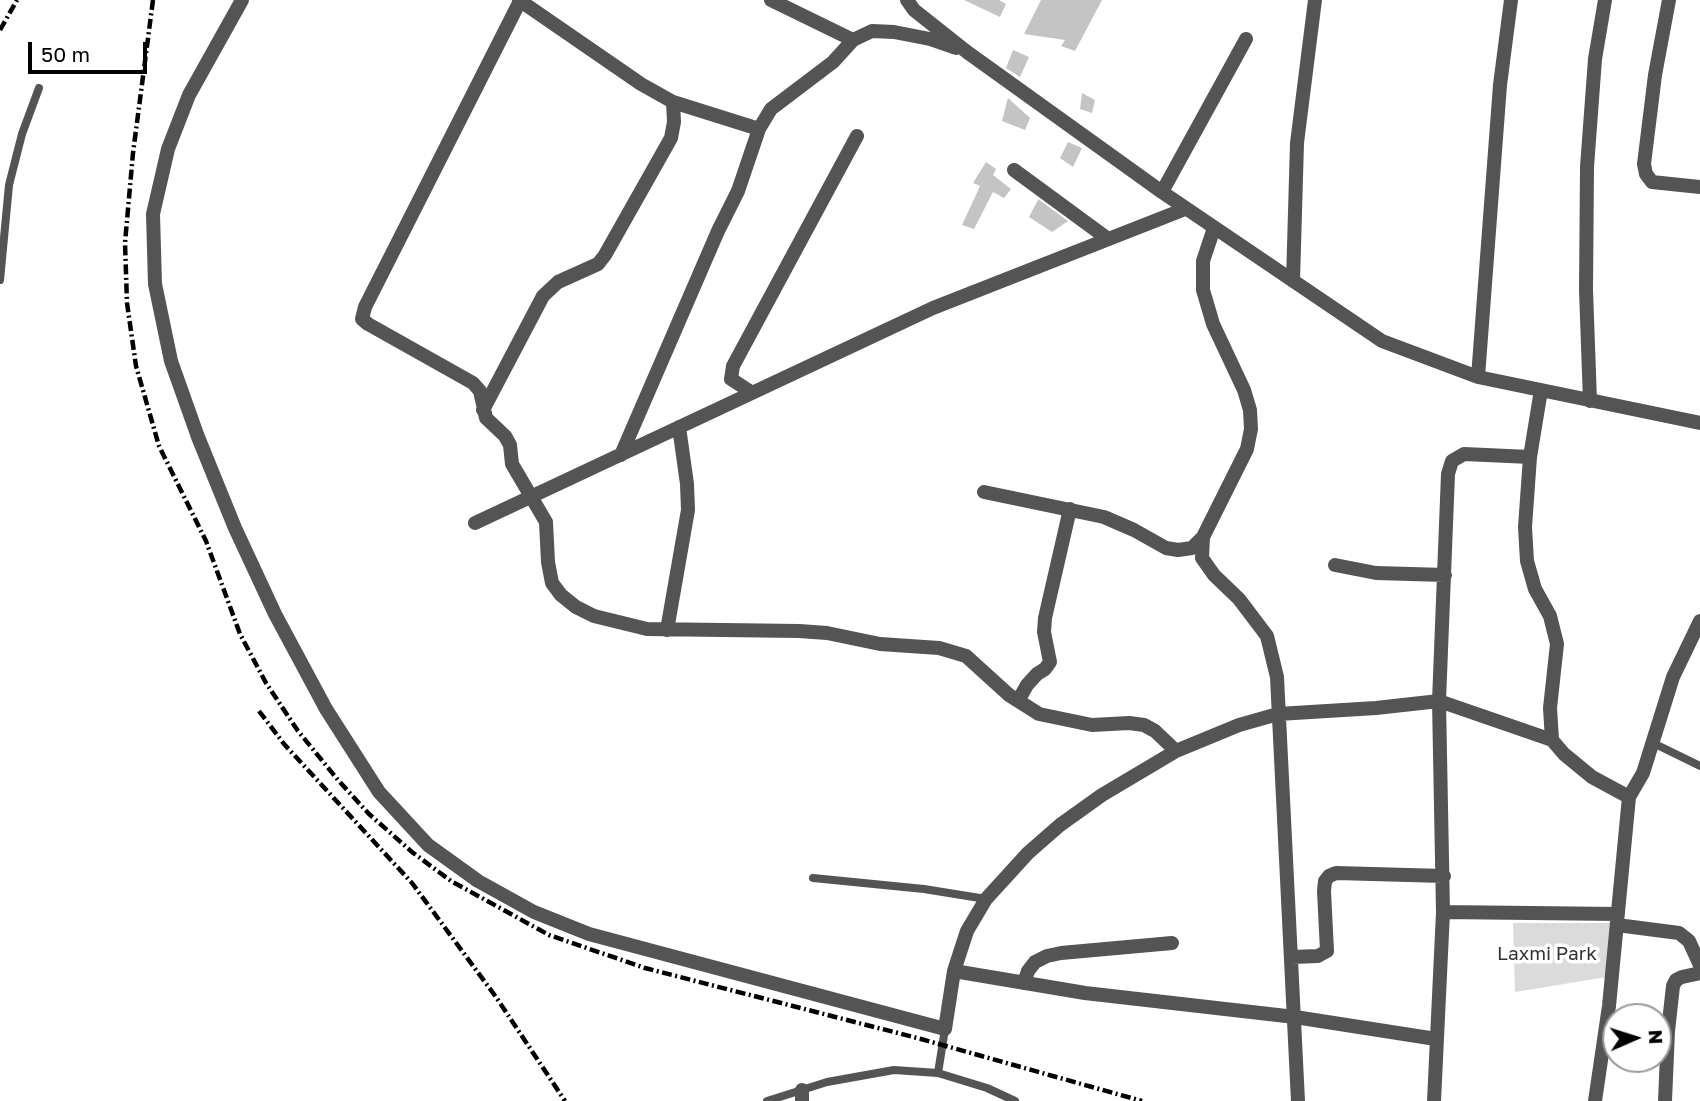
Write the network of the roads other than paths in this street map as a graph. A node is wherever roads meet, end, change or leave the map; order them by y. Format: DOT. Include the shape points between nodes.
graph roads {
  1 [pos="242,0"];
  2 [pos="771,0"];
  3 [pos="907,0"];
  4 [pos="1315,0"];
  5 [pos="1511,0"];
  6 [pos="1605,0"];
  7 [pos="1669,0"];
  8 [pos="519,1"];
  9 [pos="1246,39"];
  10 [pos="853,40"];
  11 [pos="967,52"];
  12 [pos="40,88"];
  13 [pos="673,102"];
  14 [pos="759,129"];
  15 [pos="858,136"];
  16 [pos="1013,170"];
  17 [pos="1700,187"];
  18 [pos="1161,192"];
  19 [pos="1185,209"];
  20 [pos="1214,229"];
  21 [pos="1108,239"];
  22 [pos="0,280"];
  23 [pos="1293,281"];
  24 [pos="1478,377"];
  25 [pos="1541,390"];
  26 [pos="751,392"];
  27 [pos="1590,401"];
  28 [pos="483,410"];
  29 [pos="1700,424"];
  30 [pos="680,427"];
  31 [pos="621,456"];
  32 [pos="1530,457"];
  33 [pos="984,492"];
  34 [pos="531,496"];
  35 [pos="1070,509"];
  36 [pos="475,523"];
  37 [pos="1203,537"];
  38 [pos="1335,565"];
  39 [pos="1445,575"];
  40 [pos="1700,621"];
  41 [pos="667,629"];
  42 [pos="1018,701"];
  43 [pos="1439,701"];
  44 [pos="1278,714"];
  45 [pos="1552,740"];
  46 [pos="1651,742"];
  47 [pos="1175,751"];
  48 [pos="1700,766"];
  49 [pos="1629,797"];
  50 [pos="1444,876"];
  51 [pos="813,878"];
  52 [pos="986,899"];
  53 [pos="1443,912"];
  54 [pos="1618,920"];
  55 [pos="1172,943"];
  56 [pos="1292,957"];
  57 [pos="1700,965"];
  58 [pos="954,971"];
  59 [pos="1700,973"];
  60 [pos="1024,983"];
  61 [pos="1295,1017"];
  62 [pos="945,1029"];
  63 [pos="1436,1039"];
  64 [pos="938,1073"];
  65 [pos="802,1095"];
  66 [pos="767,1101"];
  67 [pos="1016,1101"];
  68 [pos="1298,1101"];
  69 [pos="1434,1101"];
  70 [pos="1595,1101"];
  71 [pos="1665,1101"];
  1 -- 62 [label="street" via="189,95 168,149 153,214 155,284 171,361 235,528 300,662 379,792 429,845 478,881 534,912 589,934"];
  2 -- 10 [label="street"];
  3 -- 11 [label="street"];
  4 -- 23 [label="street" via="1297,144"];
  5 -- 24 [label="street" via="1500,85"];
  6 -- 27 [label="street" via="1595,59 1587,167"];
  7 -- 17 [label="street" via="1644,164 1653,182"];
  8 -- 13 [label="street"];
  8 -- 28 [label="street" via="362,319 473,383 480,391"];
  9 -- 18 [label="street"];
  10 -- 11 [label="street" via="872,31 894,32"];
  10 -- 14 [label="street" via="833,62 771,109"];
  11 -- 18 [label="street"];
  12 -- 22 [label="lane" via="9,185"];
  13 -- 14 [label="street"];
  13 -- 28 [label="street" via="671,138 605,255 598,264 558,282 543,296"];
  14 -- 31 [label="street" via="738,191"];
  15 -- 26 [label="street" via="733,366 731,379"];
  16 -- 21 [label="street"];
  18 -- 19 [label="street"];
  19 -- 20 [label="street"];
  19 -- 21 [label="street"];
  20 -- 23 [label="street"];
  20 -- 37 [label="street" via="1203,261 1203,290 1247,400 1251,429 1247,450"];
  21 -- 26 [label="street" via="933,307"];
  23 -- 24 [label="street" via="1382,341"];
  24 -- 25 [label="street"];
  25 -- 27 [label="street"];
  25 -- 32 [label="street"];
  26 -- 30 [label="street"];
  27 -- 29 [label="street"];
  28 -- 34 [label="street" via="505,436 512,464"];
  30 -- 31 [label="street"];
  30 -- 41 [label="street" via="688,510"];
  31 -- 34 [label="street"];
  32 -- 39 [label="street" via="1464,454 1452,461"];
  32 -- 45 [label="street" via="1527,561 1557,643 1550,708"];
  33 -- 35 [label="street"];
  34 -- 36 [label="street"];
  34 -- 41 [label="street" via="545,522 552,583 561,596 594,616"];
  35 -- 37 [label="street" via="1104,517 1166,548 1192,548"];
  35 -- 42 [label="street" via="1045,618 1050,662"];
  37 -- 44 [label="street" via="1202,558 1267,636 1277,677"];
  38 -- 39 [label="street" via="1376,573"];
  39 -- 43 [label="street"];
  40 -- 46 [label="street" via="1673,677"];
  41 -- 42 [label="street" via="799,631 939,648 966,656"];
  42 -- 47 [label="street" via="1039,714 1092,725 1144,725"];
  43 -- 44 [label="street"];
  43 -- 45 [label="street"];
  43 -- 50 [label="street"];
  44 -- 47 [label="street"];
  44 -- 56 [label="street"];
  45 -- 49 [label="street" via="1592,777"];
  46 -- 48 [label="lane"];
  46 -- 49 [label="street" via="1643,773"];
  47 -- 52 [label="street" via="1060,825"];
  49 -- 54 [label="street"];
  50 -- 53 [label="street"];
  50 -- 56 [label="street" via="1329,876 1324,891 1326,951 1318,956"];
  51 -- 52 [label="lane"];
  52 -- 58 [label="street" via="967,931"];
  53 -- 54 [label="street"];
  53 -- 63 [label="street"];
  54 -- 57 [label="street" via="1679,933 1689,941"];
  54 -- 70 [label="street"];
  55 -- 60 [label="street" via="1047,956 1035,962"];
  56 -- 61 [label="street"];
  58 -- 60 [label="street"];
  58 -- 62 [label="street"];
  59 -- 71 [label="street" via="1682,977 1673,986"];
  60 -- 61 [label="street"];
  61 -- 63 [label="street"];
  61 -- 68 [label="street"];
  62 -- 64 [label="lane"];
  63 -- 69 [label="street"];
  64 -- 65 [label="lane" via="894,1070 827,1082"];
  64 -- 67 [label="lane"];
  65 -- 66 [label="lane"];
}
